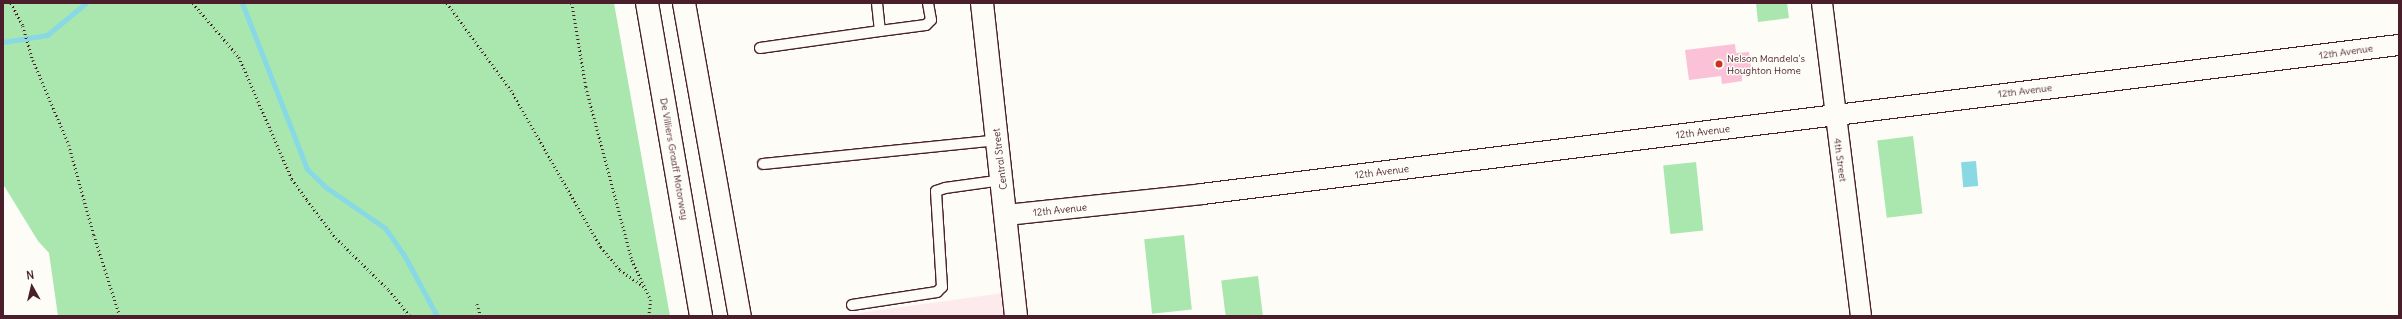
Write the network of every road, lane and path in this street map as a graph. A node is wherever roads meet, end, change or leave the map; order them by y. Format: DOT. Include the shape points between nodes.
graph roads {
  1 [pos="12,3"];
  2 [pos="193,3"];
  3 [pos="447,3"];
  4 [pos="572,3"];
  5 [pos="647,3"];
  6 [pos="684,3"];
  7 [pos="878,3"];
  8 [pos="928,3"];
  9 [pos="982,3"];
  10 [pos="1822,3"];
  11 [pos="880,31"];
  12 [pos="2399,45"];
  13 [pos="760,48"];
  14 [pos="1835,116"];
  15 [pos="998,140"];
  16 [pos="763,164"];
  17 [pos="1003,180"];
  18 [pos="1007,215"];
  19 [pos="644,287"];
  20 [pos="477,304"];
  21 [pos="852,305"];
  22 [pos="120,316"];
  23 [pos="410,316"];
  24 [pos="481,316"];
  25 [pos="649,316"];
  26 [pos="701,316"];
  27 [pos="740,316"];
  28 [pos="1016,316"];
  29 [pos="1861,316"];
  1 -- 22 [label="path" via="69,145"];
  2 -- 23 [label="path" via="239,57 292,179 336,238 389,290"];
  3 -- 19 [label="path" via="511,90 601,247 620,270"];
  4 -- 19 [label="path" via="586,87 597,133 608,164 632,260"];
  5 -- 26 [label="main road, De Villiers Graaff Motorway"];
  6 -- 27 [label="main road"];
  7 -- 11 [label="lane"];
  8 -- 11 [label="lane" via="931,20 926,25"];
  9 -- 15 [label="main road, Central Street"];
  10 -- 14 [label="street, 4th Street"];
  11 -- 13 [label="lane"];
  12 -- 14 [label="street, 12th Avenue"];
  14 -- 18 [label="street, 12th Avenue" via="1202,194"];
  14 -- 29 [label="street, 4th Street"];
  15 -- 16 [label="lane"];
  15 -- 17 [label="main road, Central Street"];
  17 -- 18 [label="main road, Central Street"];
  17 -- 21 [label="lane" via="936,191 942,287 937,292"];
  18 -- 28 [label="main road, Central Street"];
  19 -- 25 [label="path" via="651,300"];
  20 -- 24 [label="path"];
}
